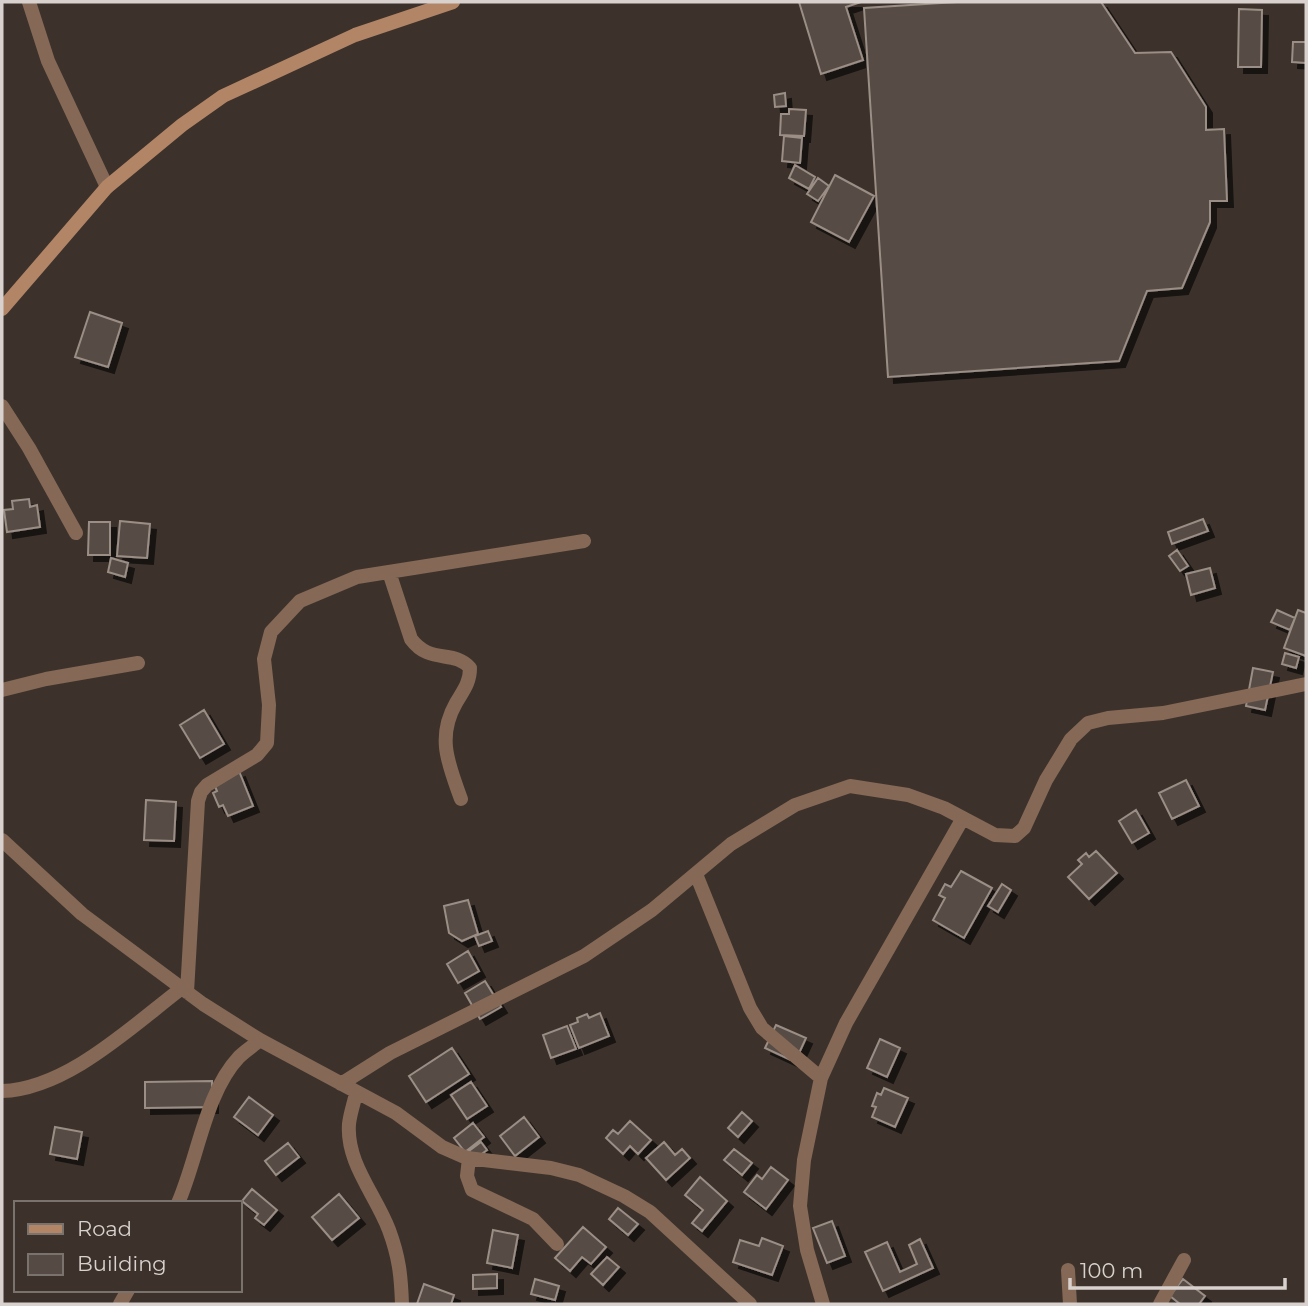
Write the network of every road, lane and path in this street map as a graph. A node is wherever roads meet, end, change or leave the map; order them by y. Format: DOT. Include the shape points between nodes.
graph roads {
  1 [pos="29,2"];
  2 [pos="453,2"];
  3 [pos="107,187"];
  4 [pos="2,309"];
  5 [pos="2,406"];
  6 [pos="76,533"];
  7 [pos="584,541"];
  8 [pos="389,572"];
  9 [pos="138,663"];
  10 [pos="1306,684"];
  11 [pos="2,690"];
  12 [pos="460,799"];
  13 [pos="963,818"];
  14 [pos="2,840"];
  15 [pos="696,874"];
  16 [pos="184,990"];
  17 [pos="260,1040"];
  18 [pos="821,1078"];
  19 [pos="341,1084"];
  20 [pos="2,1091"];
  21 [pos="356,1093"];
  22 [pos="469,1158"];
  23 [pos="179,1201"];
  24 [pos="557,1244"];
  25 [pos="1184,1260"];
  26 [pos="1068,1270"];
  27 [pos="402,1304"];
  28 [pos="750,1304"];
  29 [pos="824,1304"];
  30 [pos="1070,1304"];
  31 [pos="1160,1304"];
  1 -- 3 [label="street" via="48,61"];
  2 -- 3 [label="street" via="355,35 223,96"];
  3 -- 4 [label="street"];
  5 -- 6 [label="street"];
  7 -- 8 [label="street"];
  8 -- 12 [label="street" via="418,649 465,662 470,668 467,687 446,725 444,746"];
  8 -- 16 [label="street" via="357,577 300,601 271,632 264,659 267,743 257,755 207,785 198,801"];
  9 -- 11 [label="street"];
  10 -- 13 [label="street" via="1088,723 1071,740 1024,828 1015,836 995,835"];
  13 -- 15 [label="street" via="908,794 850,786 796,805 731,844"];
  13 -- 18 [label="street" via="846,1023"];
  14 -- 16 [label="street" via="82,914"];
  15 -- 18 [label="street" via="762,1028"];
  15 -- 19 [label="street" via="584,956 390,1053"];
  16 -- 17 [label="street"];
  16 -- 20 [label="street" via="73,1067 42,1082"];
  17 -- 19 [label="street"];
  17 -- 23 [label="street" via="238,1058 217,1091"];
  18 -- 29 [label="street" via="804,1160 800,1206 807,1250"];
  19 -- 21 [label="street"];
  21 -- 22 [label="street" via="396,1113 442,1147"];
  21 -- 27 [label="street" via="349,1138 401,1266"];
  22 -- 24 [label="street" via="467,1176 472,1190 533,1219"];
  22 -- 28 [label="street" via="551,1168 624,1196 650,1212"];
  25 -- 31 [label="street"];
  26 -- 30 [label="street"];
}
